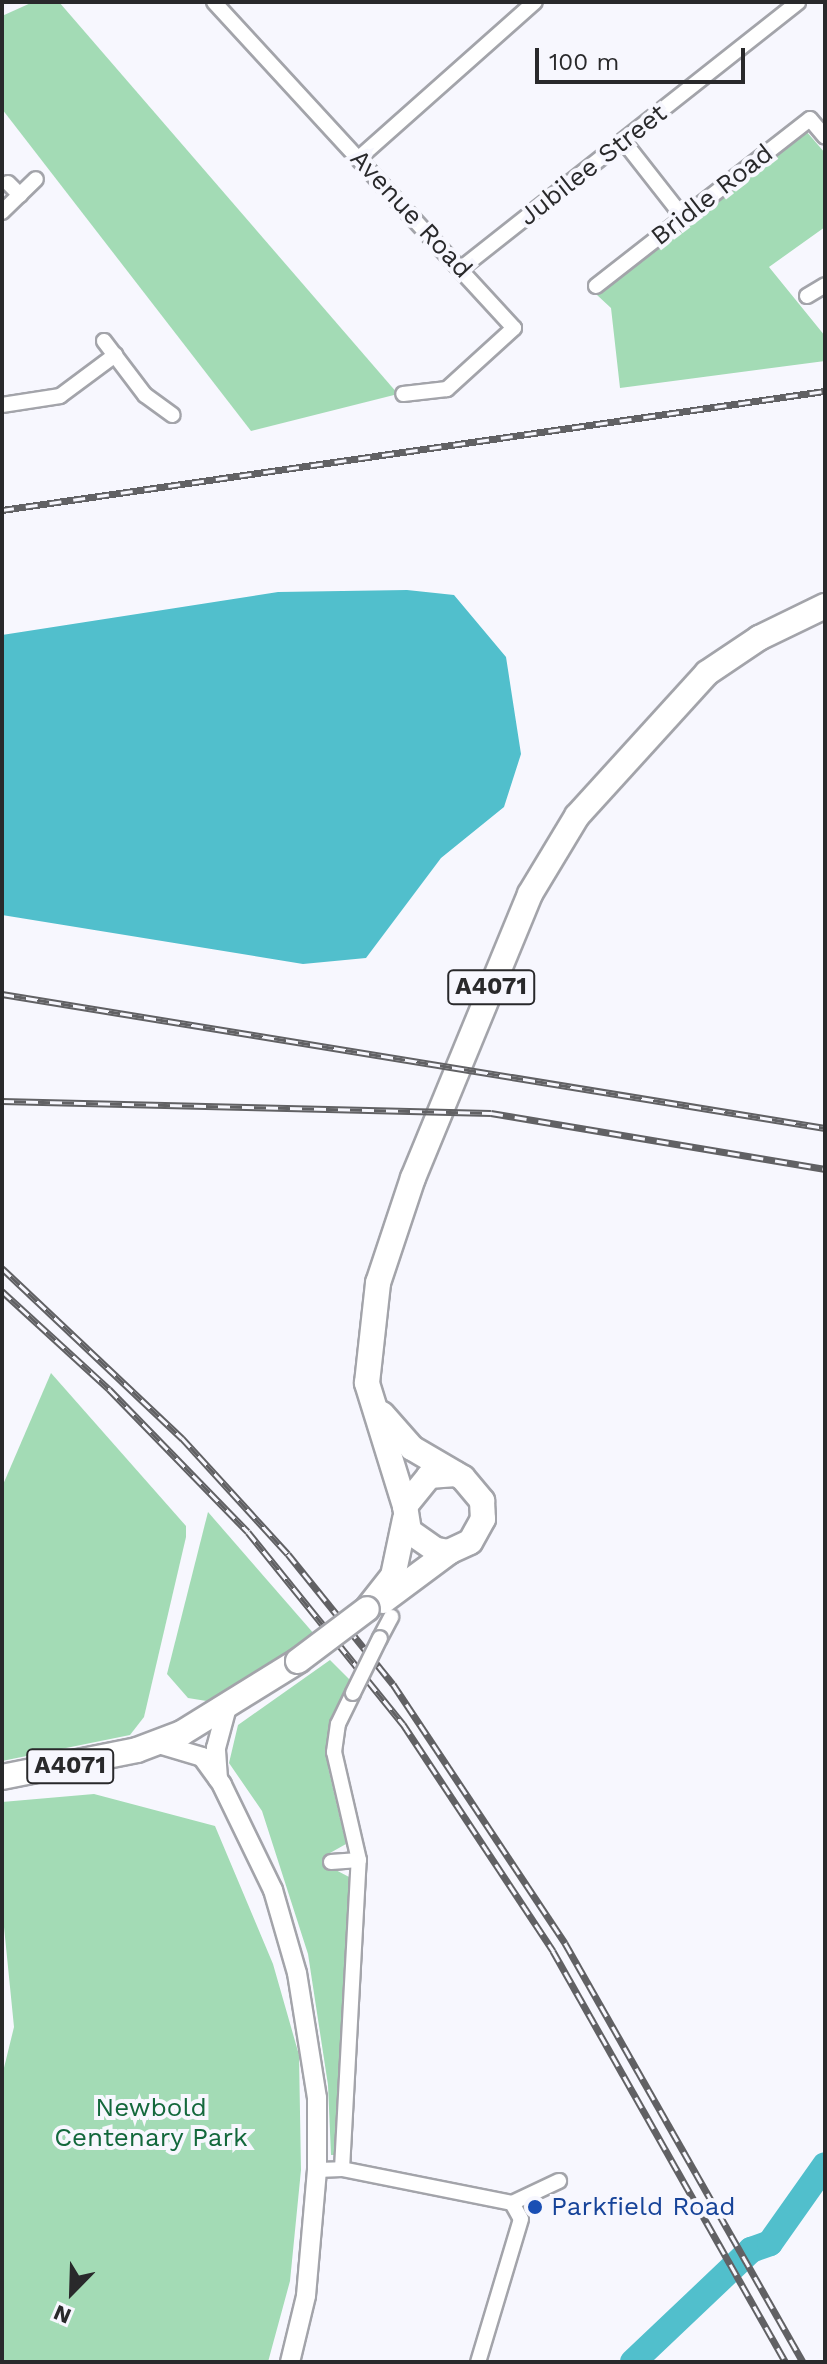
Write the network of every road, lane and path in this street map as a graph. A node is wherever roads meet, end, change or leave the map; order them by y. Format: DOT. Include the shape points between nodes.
graph roads {
  1 [pos="215,2"];
  2 [pos="535,2"];
  3 [pos="798,2"];
  4 [pos="825,137"];
  5 [pos="625,143"];
  6 [pos="359,158"];
  7 [pos="36,179"];
  8 [pos="8,183"];
  9 [pos="20,195"];
  10 [pos="2,212"];
  11 [pos="683,217"];
  12 [pos="463,267"];
  13 [pos="825,285"];
  14 [pos="596,286"];
  15 [pos="807,296"];
  16 [pos="104,341"];
  17 [pos="115,355"];
  18 [pos="403,394"];
  19 [pos="2,405"];
  20 [pos="173,415"];
  21 [pos="825,606"];
  22 [pos="370,1395"];
  23 [pos="456,1474"];
  24 [pos="405,1512"];
  25 [pos="449,1552"];
  26 [pos="377,1608"];
  27 [pos="226,1710"];
  28 [pos="155,1743"];
  29 [pos="2,1777"];
  30 [pos="218,1779"];
  31 [pos="359,1860"];
  32 [pos="331,1862"];
  33 [pos="342,2169"];
  34 [pos="317,2170"];
  35 [pos="559,2181"];
  36 [pos="512,2203"];
  37 [pos="290,2362"];
  38 [pos="478,2362"];
  1 -- 6 [label="street, Avenue Road"];
  2 -- 6 [label="street"];
  3 -- 5 [label="street, Jubilee Street"];
  4 -- 11 [label="street, Bridle Road" via="810,119"];
  5 -- 11 [label="street"];
  5 -- 12 [label="street, Jubilee Street"];
  6 -- 12 [label="street, Avenue Road"];
  7 -- 9 [label="street"];
  8 -- 9 [label="street"];
  9 -- 10 [label="street"];
  11 -- 14 [label="street, Bridle Road"];
  12 -- 18 [label="street, Avenue Road" via="514,328 447,389"];
  13 -- 15 [label="street"];
  16 -- 17 [label="street"];
  17 -- 19 [label="street" via="60,396"];
  17 -- 20 [label="street" via="145,395"];
  21 -- 22 [label="highway, A4071" via="759,638 707,673 577,816 530,894 413,1178 383,1268 368,1357"];
  22 -- 23 [label="highway, A4071" via="412,1448"];
  22 -- 24 [label="highway, A4071"];
  23 -- 24 [label="highway" via="429,1476"];
  23 -- 25 [label="highway, A4071" via="479,1493 483,1519 470,1542"];
  24 -- 25 [label="highway, A4071" via="424,1546"];
  24 -- 26 [label="highway, A4071" via="400,1559"];
  25 -- 26 [label="highway, A4071"];
  26 -- 27 [label="highway, A4071, bridge"];
  26 -- 31 [label="street, bridge" via="380,1638 338,1724 334,1752"];
  27 -- 28 [label="highway, A4071"];
  27 -- 30 [label="street" via="216,1748"];
  28 -- 29 [label="highway, A4071"];
  28 -- 30 [label="street" via="202,1757"];
  30 -- 34 [label="street" via="273,1890 297,1973 317,2098"];
  31 -- 32 [label="street"];
  31 -- 33 [label="street"];
  33 -- 34 [label="street"];
  33 -- 36 [label="street"];
  34 -- 37 [label="street" via="306,2296"];
  35 -- 36 [label="street"];
  36 -- 38 [label="street" via="521,2219"];
}
